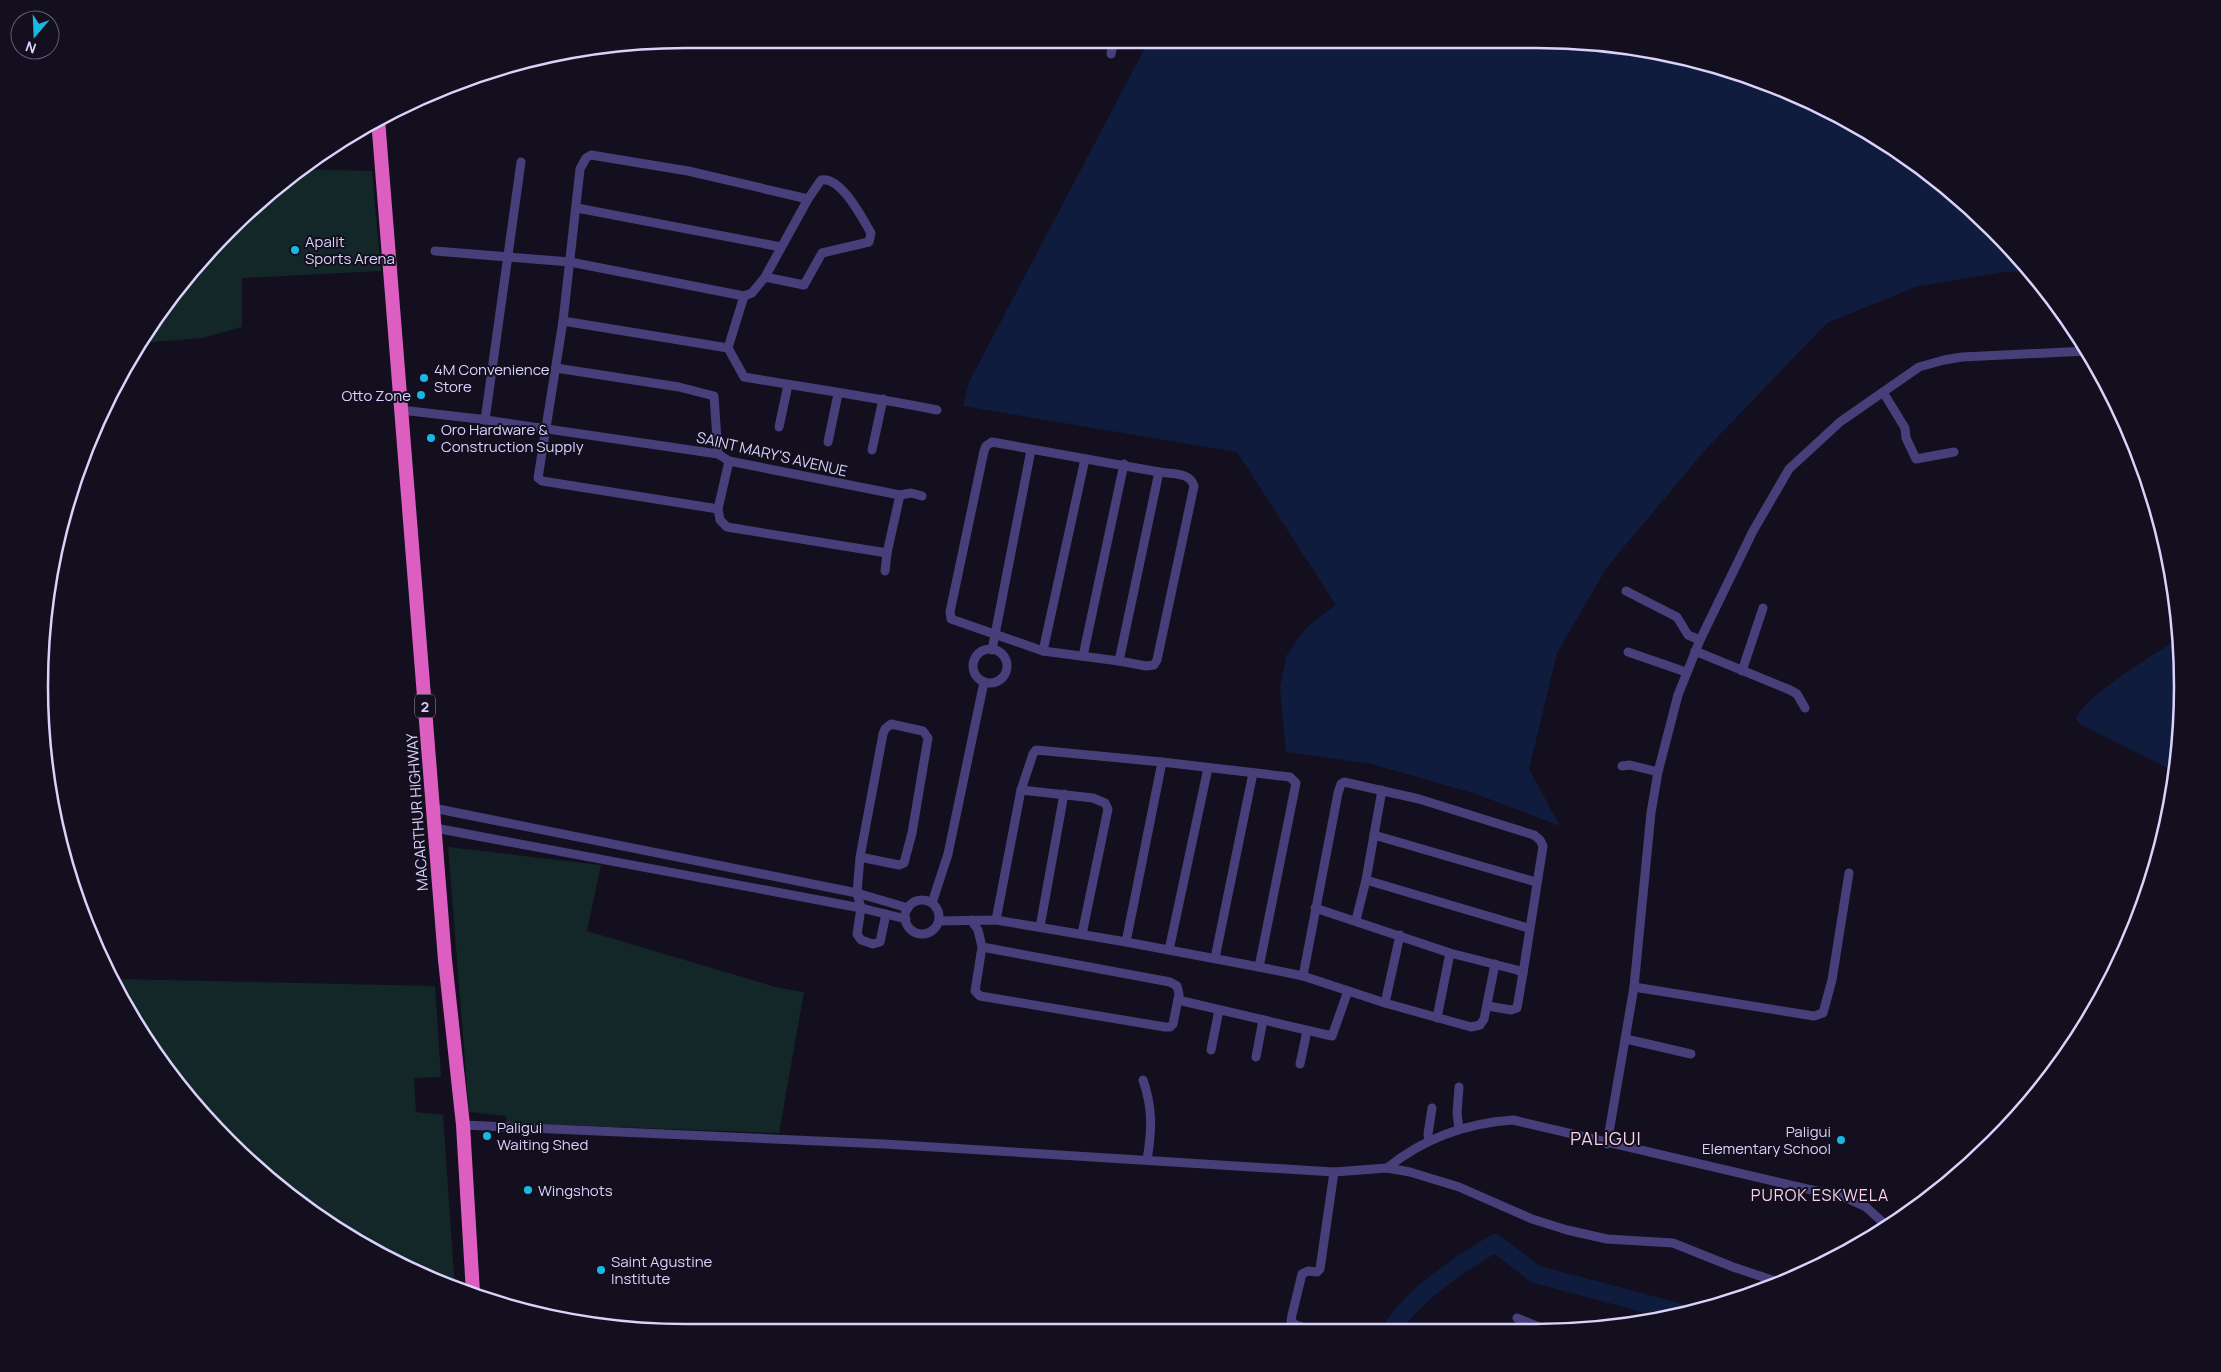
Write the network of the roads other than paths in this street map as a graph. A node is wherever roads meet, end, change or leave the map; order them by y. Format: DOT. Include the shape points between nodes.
graph roads {
  1 [pos="379,127"];
  2 [pos="521,162"];
  3 [pos="808,198"];
  4 [pos="577,208"];
  5 [pos="781,247"];
  6 [pos="435,251"];
  7 [pos="509,258"];
  8 [pos="570,262"];
  9 [pos="765,277"];
  10 [pos="744,296"];
  11 [pos="563,321"];
  12 [pos="728,348"];
  13 [pos="2079,352"];
  14 [pos="556,368"];
  15 [pos="788,385"];
  16 [pos="1883,392"];
  17 [pos="838,394"];
  18 [pos="883,399"];
  19 [pos="401,410"];
  20 [pos="937,410"];
  21 [pos="485,420"];
  22 [pos="779,427"];
  23 [pos="546,429"];
  24 [pos="828,442"];
  25 [pos="872,450"];
  26 [pos="1031,450"];
  27 [pos="1954,452"];
  28 [pos="718,454"];
  29 [pos="1085,459"];
  30 [pos="729,462"];
  31 [pos="1124,464"];
  32 [pos="1159,472"];
  33 [pos="900,495"];
  34 [pos="922,496"];
  35 [pos="718,509"];
  36 [pos="886,552"];
  37 [pos="884,571"];
  38 [pos="1626,592"];
  39 [pos="1763,608"];
  40 [pos="997,634"];
  41 [pos="1700,640"];
  42 [pos="992,650"];
  43 [pos="1043,651"];
  44 [pos="1628,652"];
  45 [pos="1695,652"];
  46 [pos="1083,656"];
  47 [pos="1119,661"];
  48 [pos="1742,670"];
  49 [pos="1686,672"];
  50 [pos="984,682"];
  51 [pos="1805,708"];
  52 [pos="1162,762"];
  53 [pos="1622,766"];
  54 [pos="1208,768"];
  55 [pos="1658,772"];
  56 [pos="1253,773"];
  57 [pos="1021,790"];
  58 [pos="1382,790"];
  59 [pos="1064,794"];
  60 [pos="433,808"];
  61 [pos="466,815"];
  62 [pos="522,826"];
  63 [pos="435,828"];
  64 [pos="464,833"];
  65 [pos="1374,835"];
  66 [pos="520,844"];
  67 [pos="659,853"];
  68 [pos="860,857"];
  69 [pos="655,869"];
  70 [pos="1849,873"];
  71 [pos="1366,880"];
  72 [pos="1536,882"];
  73 [pos="856,893"];
  74 [pos="932,903"];
  75 [pos="861,908"];
  76 [pos="908,908"];
  77 [pos="1315,908"];
  78 [pos="886,914"];
  79 [pos="906,919"];
  80 [pos="939,920"];
  81 [pos="970,920"];
  82 [pos="996,920"];
  83 [pos="1356,920"];
  84 [pos="1040,927"];
  85 [pos="1528,928"];
  86 [pos="1082,934"];
  87 [pos="1400,935"];
  88 [pos="1126,942"];
  89 [pos="982,947"];
  90 [pos="1169,950"];
  91 [pos="1450,953"];
  92 [pos="1215,958"];
  93 [pos="1495,964"];
  94 [pos="1259,967"];
  95 [pos="1522,973"];
  96 [pos="1303,976"];
  97 [pos="1634,987"];
  98 [pos="1348,991"];
  99 [pos="1178,1000"];
  100 [pos="1385,1003"];
  101 [pos="1488,1006"];
  102 [pos="1219,1010"];
  103 [pos="1437,1018"];
  104 [pos="1263,1020"];
  105 [pos="1307,1031"];
  106 [pos="1626,1039"];
  107 [pos="1211,1050"];
  108 [pos="1691,1054"];
  109 [pos="1256,1057"];
  110 [pos="1300,1064"];
  111 [pos="1143,1080"];
  112 [pos="1459,1087"];
  113 [pos="1432,1108"];
  114 [pos="463,1125"];
  115 [pos="1460,1129"];
  116 [pos="1429,1141"];
  117 [pos="1607,1144"];
  118 [pos="1147,1160"];
  119 [pos="1387,1168"];
  120 [pos="1334,1172"];
  121 [pos="1882,1222"];
  122 [pos="1770,1279"];
  123 [pos="473,1288"];
  124 [pos="1517,1318"];
  125 [pos="1295,1324"];
  126 [pos="1532,1324"];
  1 -- 19 [label="highway, MACARTHUR HIGHWAY / 2"];
  2 -- 7 [label="street"];
  3 -- 4 [label="street" via="688,171 591,155 581,164"];
  3 -- 5 [label="street"];
  3 -- 9 [label="street" via="821,180 831,181 851,200 871,233 871,239 822,253 804,285"];
  4 -- 5 [label="street"];
  4 -- 8 [label="street"];
  5 -- 9 [label="street"];
  6 -- 7 [label="street"];
  7 -- 8 [label="street"];
  7 -- 21 [label="street"];
  8 -- 10 [label="street"];
  8 -- 11 [label="street"];
  9 -- 10 [label="street" via="752,293"];
  10 -- 12 [label="street"];
  11 -- 12 [label="street"];
  11 -- 14 [label="street"];
  12 -- 15 [label="street" via="744,377"];
  13 -- 16 [label="street" via="1944,360 1919,367"];
  14 -- 23 [label="street"];
  14 -- 28 [label="street" via="678,387 714,396"];
  15 -- 17 [label="street"];
  15 -- 22 [label="street"];
  16 -- 27 [label="street" via="1905,428 1906,438 1916,458"];
  16 -- 41 [label="street" via="1833,428 1789,468 1753,531"];
  17 -- 18 [label="street"];
  17 -- 24 [label="street"];
  18 -- 20 [label="street"];
  18 -- 25 [label="street"];
  19 -- 21 [label="street, SAINT MARY'S AVENUE"];
  19 -- 60 [label="highway, MACARTHUR HIGHWAY / 2"];
  21 -- 23 [label="street, SAINT MARY'S AVENUE"];
  23 -- 28 [label="street, SAINT MARY'S AVENUE"];
  23 -- 35 [label="street" via="539,481"];
  26 -- 29 [label="street"];
  26 -- 40 [label="street"];
  26 -- 40 [label="street" via="992,442 986,446 950,612 954,621"];
  28 -- 30 [label="street, SAINT MARY'S AVENUE"];
  29 -- 31 [label="street"];
  29 -- 43 [label="street"];
  30 -- 33 [label="street, SAINT MARY'S AVENUE"];
  30 -- 35 [label="street"];
  31 -- 32 [label="street"];
  31 -- 46 [label="street"];
  32 -- 47 [label="street"];
  32 -- 47 [label="street" via="1188,476 1194,486 1157,660 1154,665 1146,666"];
  33 -- 34 [label="street, SAINT MARY'S AVENUE"];
  33 -- 36 [label="street"];
  35 -- 36 [label="street" via="720,520 726,527"];
  36 -- 37 [label="street"];
  38 -- 41 [label="street" via="1674,615 1688,635"];
  39 -- 48 [label="street"];
  40 -- 42 [label="street"];
  40 -- 43 [label="street"];
  41 -- 45 [label="street"];
  42 -- 50 [label="street" via="982,652 974,659 974,670"];
  42 -- 50 [label="street" via="998,651 1005,659 1006,670 1000,680"];
  43 -- 46 [label="street"];
  44 -- 49 [label="street"];
  45 -- 48 [label="street"];
  45 -- 49 [label="street"];
  46 -- 47 [label="street"];
  48 -- 51 [label="street" via="1797,694"];
  49 -- 55 [label="street"];
  50 -- 74 [label="street" via="948,854"];
  52 -- 54 [label="street"];
  52 -- 57 [label="street" via="1036,750"];
  52 -- 88 [label="street"];
  53 -- 55 [label="street"];
  54 -- 56 [label="street"];
  54 -- 90 [label="street"];
  55 -- 97 [label="street"];
  56 -- 92 [label="street"];
  56 -- 94 [label="street" via="1290,777 1296,783"];
  57 -- 59 [label="street"];
  57 -- 82 [label="street"];
  58 -- 65 [label="street"];
  58 -- 72 [label="street" via="1534,835 1543,846"];
  58 -- 77 [label="street" via="1347,782 1339,787"];
  59 -- 84 [label="street"];
  59 -- 86 [label="street" via="1093,798 1105,803 1108,809"];
  60 -- 61 [label="street"];
  60 -- 63 [label="highway, MACARTHUR HIGHWAY / 2"];
  61 -- 62 [label="street"];
  61 -- 64 [label="street"];
  62 -- 66 [label="street"];
  62 -- 67 [label="street"];
  63 -- 64 [label="street"];
  63 -- 114 [label="highway, MACARTHUR HIGHWAY / 2"];
  64 -- 66 [label="street"];
  65 -- 71 [label="street"];
  65 -- 72 [label="street"];
  66 -- 69 [label="street"];
  67 -- 69 [label="street"];
  67 -- 73 [label="street"];
  68 -- 68 [label="street" via="885,729 891,724 923,731 928,738 904,863"];
  68 -- 73 [label="street"];
  69 -- 75 [label="street"];
  70 -- 97 [label="street" via="1832,980 1823,1013 1814,1016"];
  71 -- 83 [label="street"];
  71 -- 85 [label="street"];
  72 -- 85 [label="street"];
  73 -- 75 [label="street"];
  73 -- 76 [label="street"];
  74 -- 76 [label="street" via="919,900"];
  74 -- 80 [label="street" via="938,910"];
  75 -- 78 [label="street"];
  75 -- 78 [label="street" via="857,934 861,940 873,944 880,942"];
  76 -- 79 [label="street"];
  77 -- 83 [label="street"];
  77 -- 96 [label="street"];
  78 -- 79 [label="street"];
  79 -- 80 [label="street" via="913,930 923,933 933,930"];
  80 -- 81 [label="street"];
  81 -- 82 [label="street"];
  81 -- 89 [label="street" via="978,930"];
  82 -- 84 [label="street"];
  83 -- 87 [label="street"];
  84 -- 86 [label="street"];
  85 -- 95 [label="street"];
  86 -- 88 [label="street"];
  87 -- 91 [label="street"];
  87 -- 100 [label="street"];
  88 -- 90 [label="street"];
  89 -- 99 [label="street" via="1170,982 1177,986"];
  89 -- 99 [label="street" via="975,991 980,996 1165,1027 1173,1024"];
  90 -- 92 [label="street"];
  91 -- 93 [label="street"];
  91 -- 103 [label="street"];
  92 -- 94 [label="street"];
  93 -- 95 [label="street"];
  93 -- 101 [label="street"];
  94 -- 96 [label="street"];
  95 -- 101 [label="street" via="1517,1008"];
  96 -- 98 [label="street"];
  97 -- 106 [label="street"];
  98 -- 100 [label="street"];
  98 -- 105 [label="street" via="1332,1036"];
  99 -- 102 [label="street"];
  100 -- 103 [label="street"];
  101 -- 103 [label="street" via="1480,1025 1471,1027"];
  102 -- 104 [label="street"];
  102 -- 107 [label="street"];
  104 -- 105 [label="street"];
  104 -- 109 [label="street"];
  105 -- 110 [label="street"];
  106 -- 108 [label="street"];
  106 -- 117 [label="street"];
  111 -- 118 [label="street" via="1152,1118"];
  112 -- 115 [label="street" via="1456,1113"];
  113 -- 116 [label="street"];
  114 -- 118 [label="street" via="884,1144"];
  114 -- 123 [label="highway, MACARTHUR HIGHWAY / 2"];
  115 -- 116 [label="street"];
  115 -- 117 [label="street" via="1513,1120"];
  116 -- 119 [label="street"];
  117 -- 121 [label="street" via="1846,1198 1866,1207"];
  118 -- 120 [label="street"];
  119 -- 120 [label="street"];
  119 -- 122 [label="street" via="1459,1187 1532,1219 1567,1230 1608,1238 1673,1242"];
  120 -- 125 [label="street" via="1320,1269 1302,1274 1292,1314 1291,1321"];
  124 -- 126 [label="street"];
}
